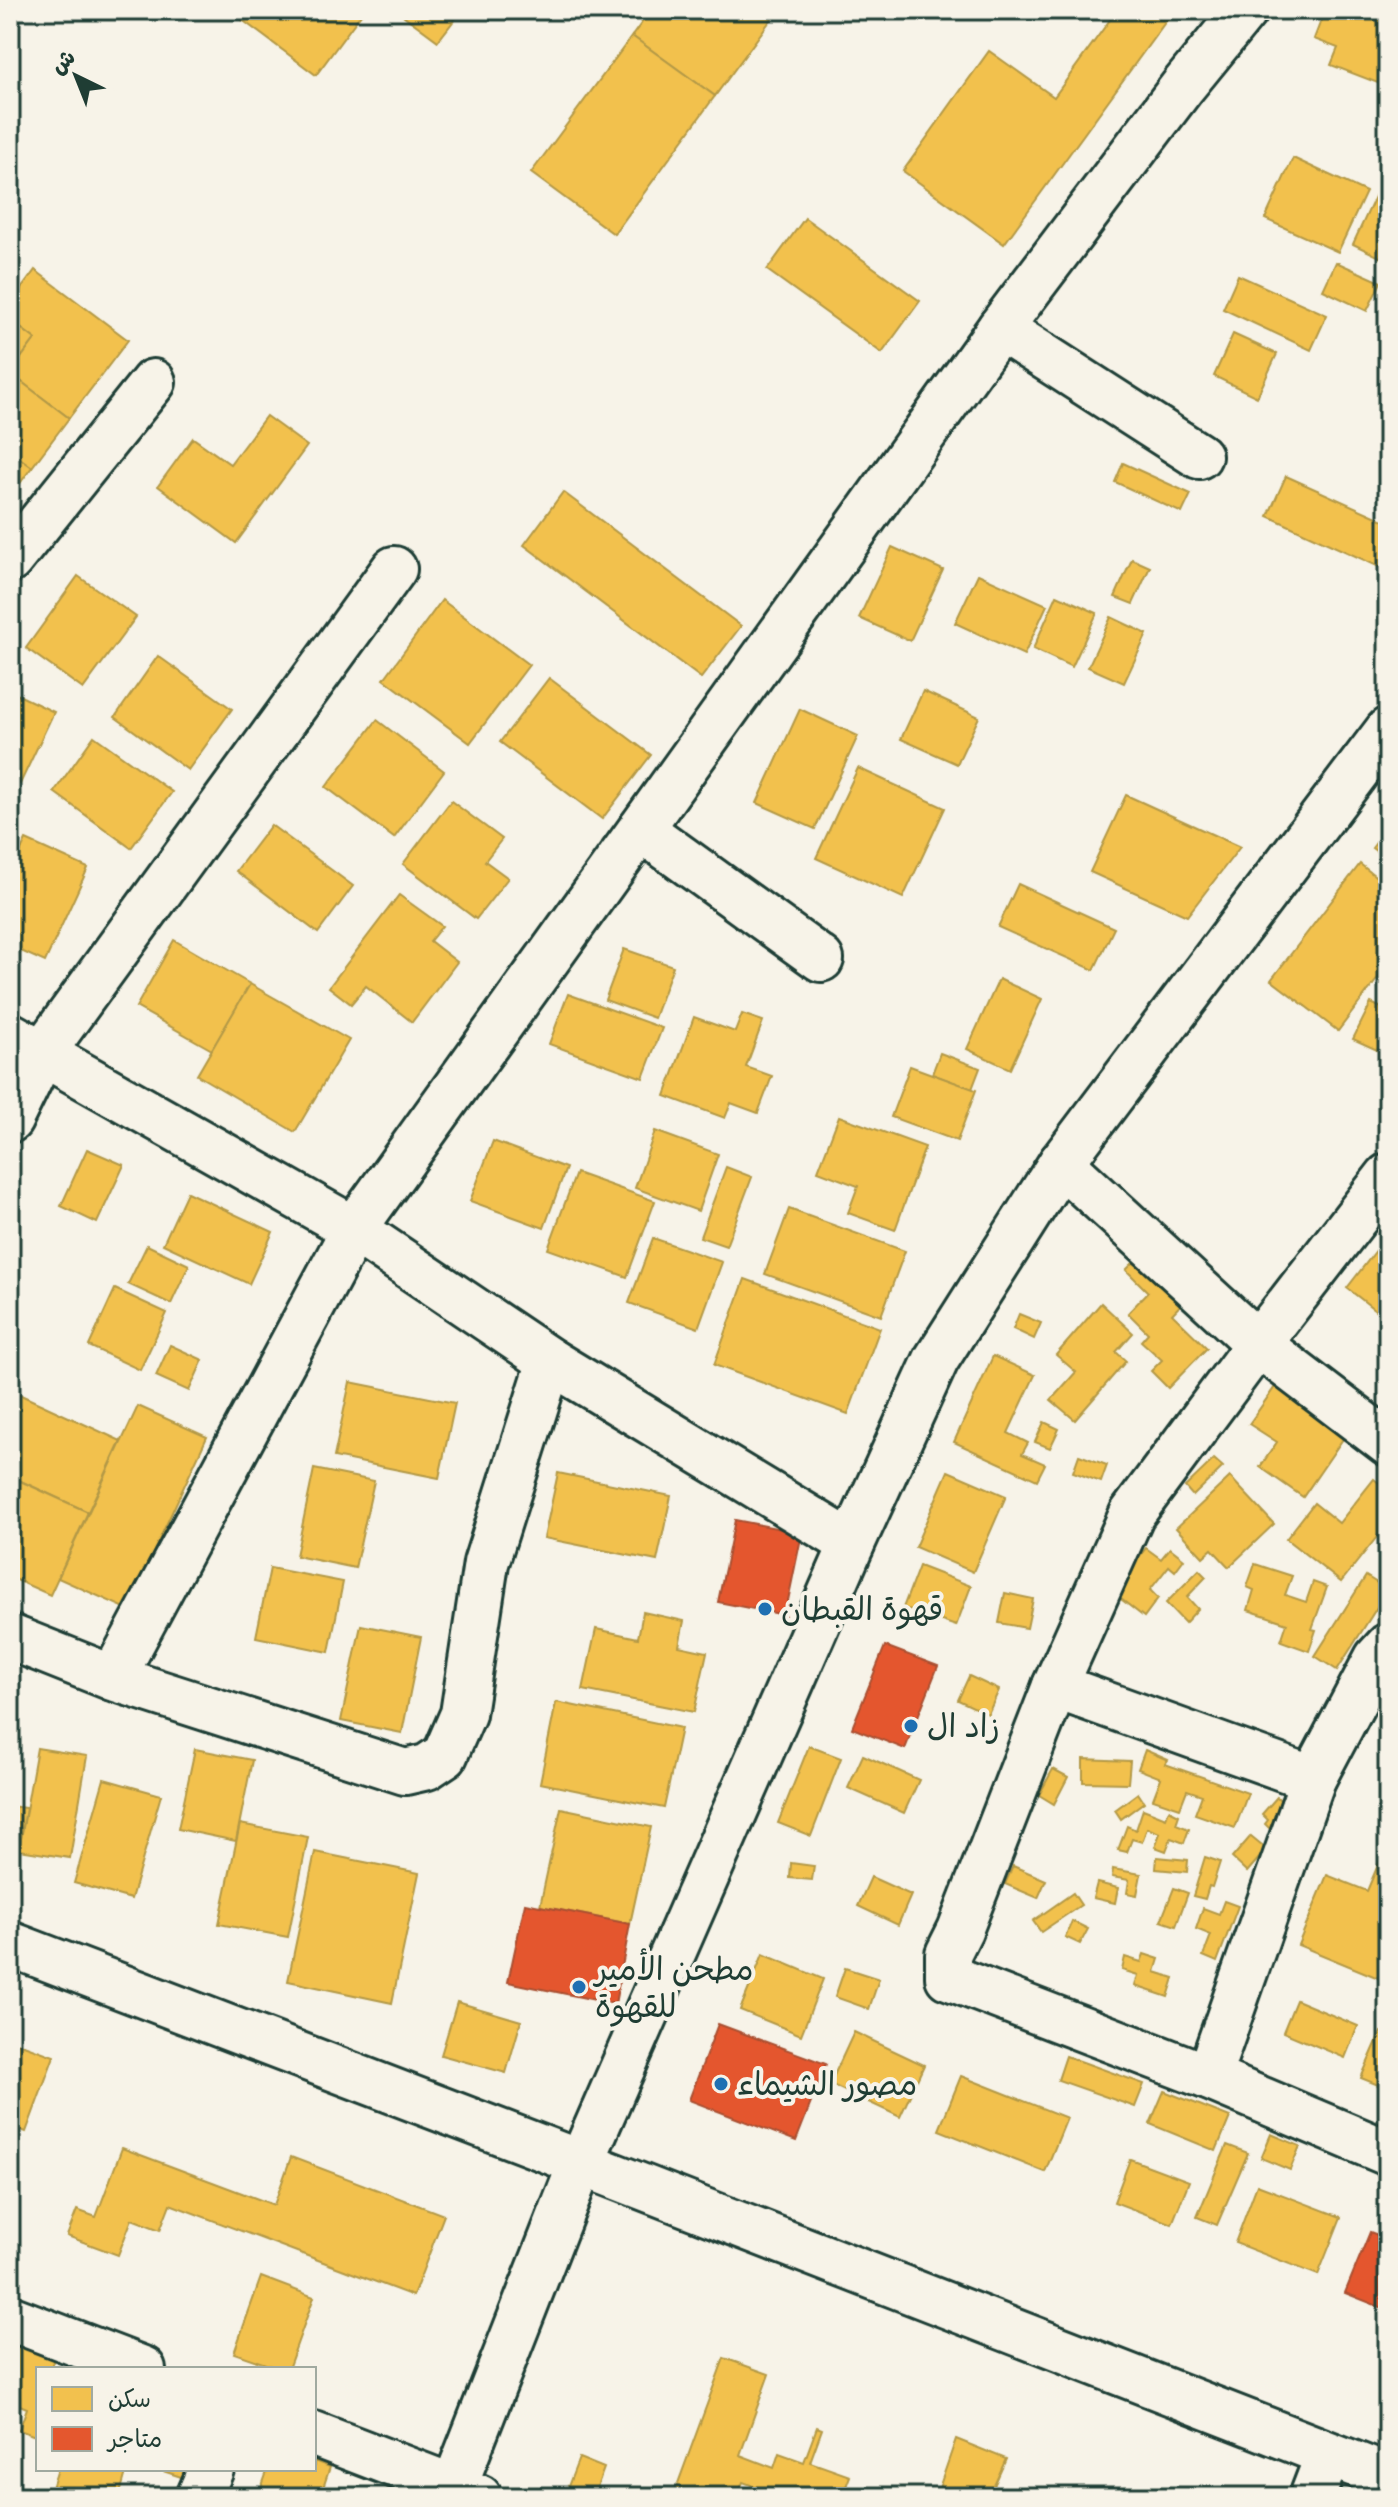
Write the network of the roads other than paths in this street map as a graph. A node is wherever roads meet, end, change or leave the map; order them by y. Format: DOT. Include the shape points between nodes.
graph roads {
  1 [pos="1245,10"];
  2 [pos="1000,328"];
  3 [pos="153,382"];
  4 [pos="1199,456"];
  5 [pos="10,560"];
  6 [pos="394,569"];
  7 [pos="1388,730"];
  8 [pos="641,829"];
  9 [pos="821,959"];
  10 [pos="26,1044"];
  11 [pos="10,1120"];
  12 [pos="1061,1163"];
  13 [pos="1388,1176"];
  14 [pos="354,1229"];
  15 [pos="1258,1344"];
  16 [pos="550,1361"];
  17 [pos="1388,1443"];
  18 [pos="852,1544"];
  19 [pos="10,1637"];
  20 [pos="1388,1646"];
  21 [pos="113,1678"];
  22 [pos="1055,1686"];
  23 [pos="1313,1779"];
  24 [pos="10,1944"];
  25 [pos="1208,2077"];
  26 [pos="1388,2153"];
  27 [pos="581,2163"];
  28 [pos="10,2318"];
  29 [pos="138,2367"];
  30 [pos="316,2435"];
  31 [pos="1328,2455"];
  32 [pos="210,2471"];
  33 [pos="1388,2477"];
  34 [pos="461,2493"];
  35 [pos="199,2497"];
  36 [pos="1312,2497"];
  1 -- 2 [label="street"];
  2 -- 4 [label="street"];
  2 -- 8 [label="street"];
  3 -- 5 [label="street"];
  6 -- 10 [label="street"];
  7 -- 12 [label="street"];
  8 -- 9 [label="street"];
  8 -- 14 [label="street"];
  10 -- 11 [label="street"];
  10 -- 14 [label="street"];
  12 -- 15 [label="street"];
  12 -- 18 [label="street" via="936,1360"];
  13 -- 15 [label="street"];
  14 -- 16 [label="street"];
  14 -- 21 [label="street"];
  15 -- 17 [label="street"];
  15 -- 22 [label="street" via="1132,1514"];
  16 -- 18 [label="street"];
  16 -- 21 [label="street" via="486,1563 463,1714 445,1755 427,1767 405,1772"];
  18 -- 27 [label="street"];
  19 -- 21 [label="street"];
  20 -- 23 [label="street"];
  22 -- 23 [label="street"];
  22 -- 25 [label="street" via="948,1954 948,1977"];
  23 -- 25 [label="street"];
  24 -- 27 [label="street"];
  25 -- 26 [label="street"];
  27 -- 31 [label="street"];
  27 -- 34 [label="street"];
  28 -- 29 [label="street"];
  30 -- 34 [label="street"];
  31 -- 33 [label="street"];
  31 -- 36 [label="street"];
  32 -- 35 [label="street"];
}
